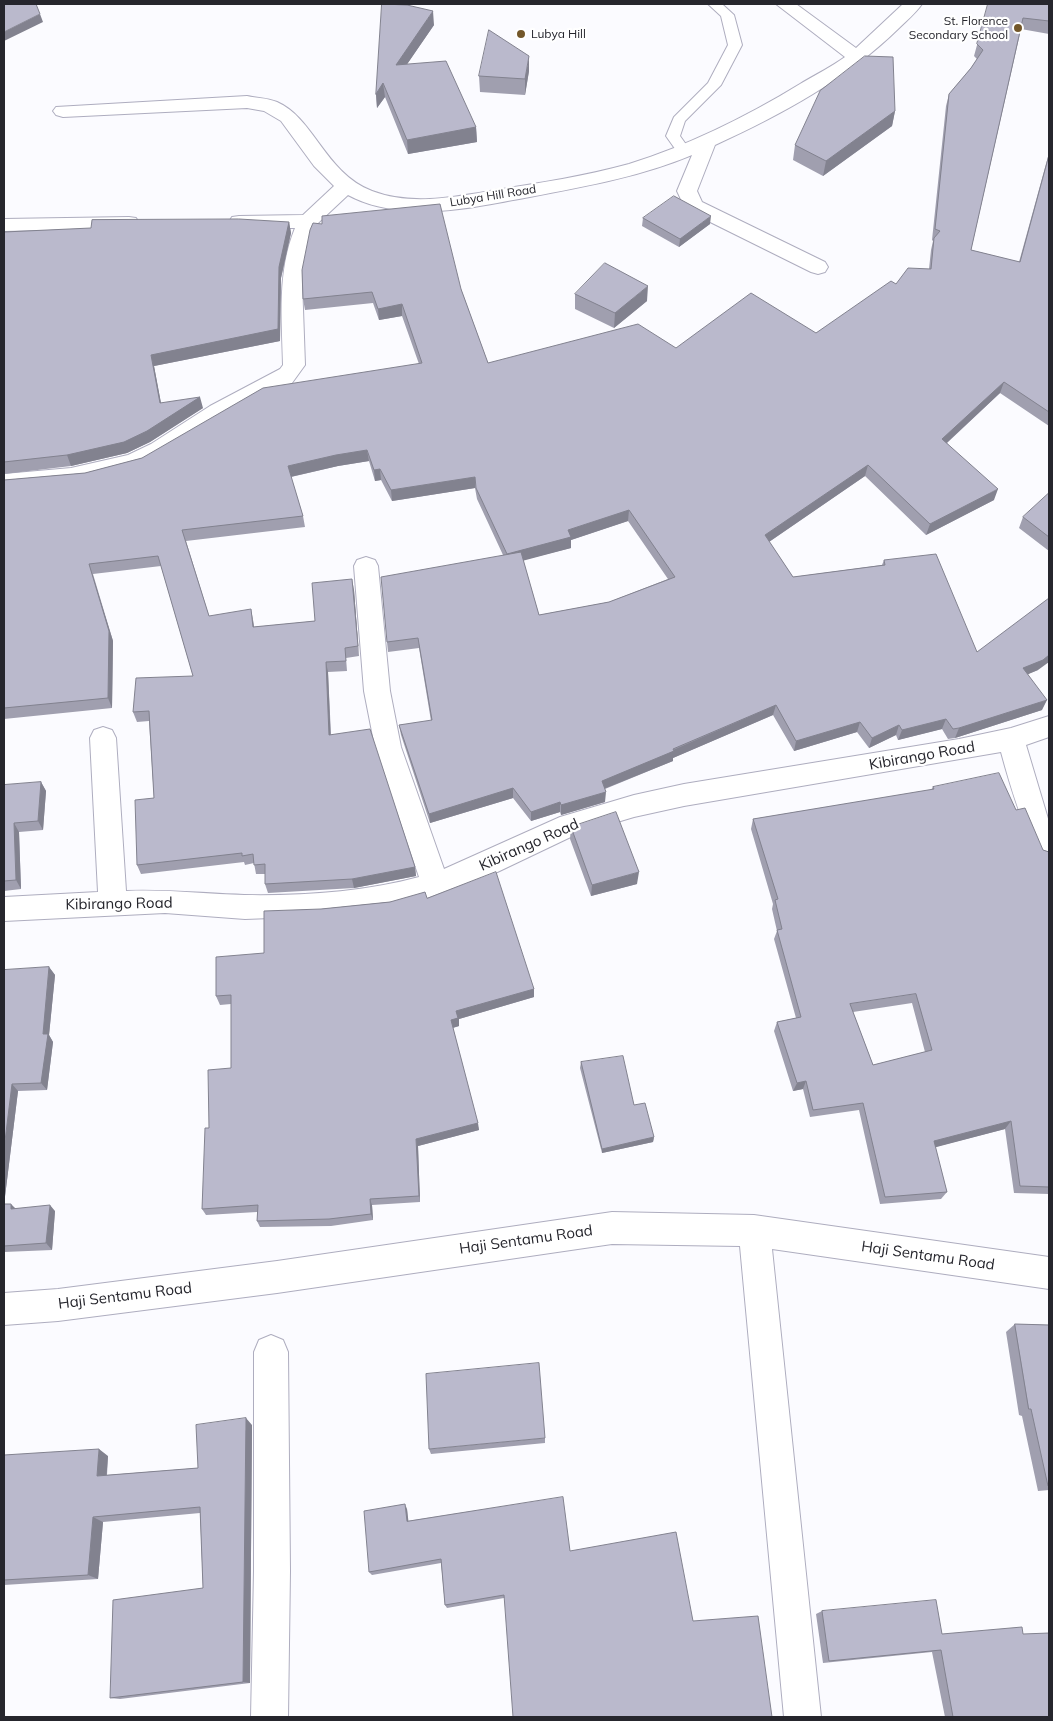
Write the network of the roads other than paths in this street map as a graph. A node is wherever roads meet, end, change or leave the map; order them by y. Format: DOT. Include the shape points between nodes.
graph roads {
  1 [pos="714,4"];
  2 [pos="785,4"];
  3 [pos="913,4"];
  4 [pos="857,57"];
  5 [pos="63,111"];
  6 [pos="707,140"];
  7 [pos="683,150"];
  8 [pos="346,186"];
  9 [pos="308,221"];
  10 [pos="220,222"];
  11 [pos="151,223"];
  12 [pos="4,226"];
  13 [pos="818,267"];
  14 [pos="4,482"];
  15 [pos="366,566"];
  16 [pos="1049,727"];
  17 [pos="103,738"];
  18 [pos="1011,739"];
  19 [pos="1049,851"];
  20 [pos="435,884"];
  21 [pos="113,902"];
  22 [pos="4,909"];
  23 [pos="754,1231"];
  24 [pos="1049,1274"];
  25 [pos="4,1309"];
  26 [pos="272,1352"];
  27 [pos="268,1717"];
  28 [pos="803,1717"];
  1 -- 7 [label="lane" via="727,15 735,45 714,85 678,120 673,136"];
  2 -- 4 [label="street"];
  3 -- 4 [label="street, Lubya Hill Road"];
  4 -- 6 [label="street, Lubya Hill Road" via="771,110"];
  5 -- 8 [label="street, Lubya Hill Road" via="260,103 288,117 332,174"];
  6 -- 7 [label="street, Lubya Hill Road"];
  6 -- 13 [label="street" via="687,191 693,206"];
  7 -- 8 [label="street, Lubya Hill Road" via="636,168 560,185 441,204 417,205 378,200"];
  8 -- 9 [label="street"];
  9 -- 10 [label="street"];
  9 -- 14 [label="street" via="300,241 292,281 294,365 288,377 252,393 160,450 136,461 110,468"];
  11 -- 12 [label="street"];
  15 -- 20 [label="street" via="377,691 388,747"];
  16 -- 18 [label="street, Kibirango Road"];
  17 -- 21 [label="street"];
  18 -- 19 [label="street" via="1026,797"];
  18 -- 20 [label="street, Kibirango Road" via="634,806 570,825 479,868"];
  20 -- 21 [label="street, Kibirango Road" via="391,897 323,904 245,907 165,901"];
  21 -- 22 [label="street, Kibirango Road"];
  23 -- 24 [label="street, Haji Sentamu Road"];
  23 -- 25 [label="street, Haji Sentamu Road" via="612,1228 277,1277"];
  23 -- 28 [label="street"];
  26 -- 27 [label="street"];
}
